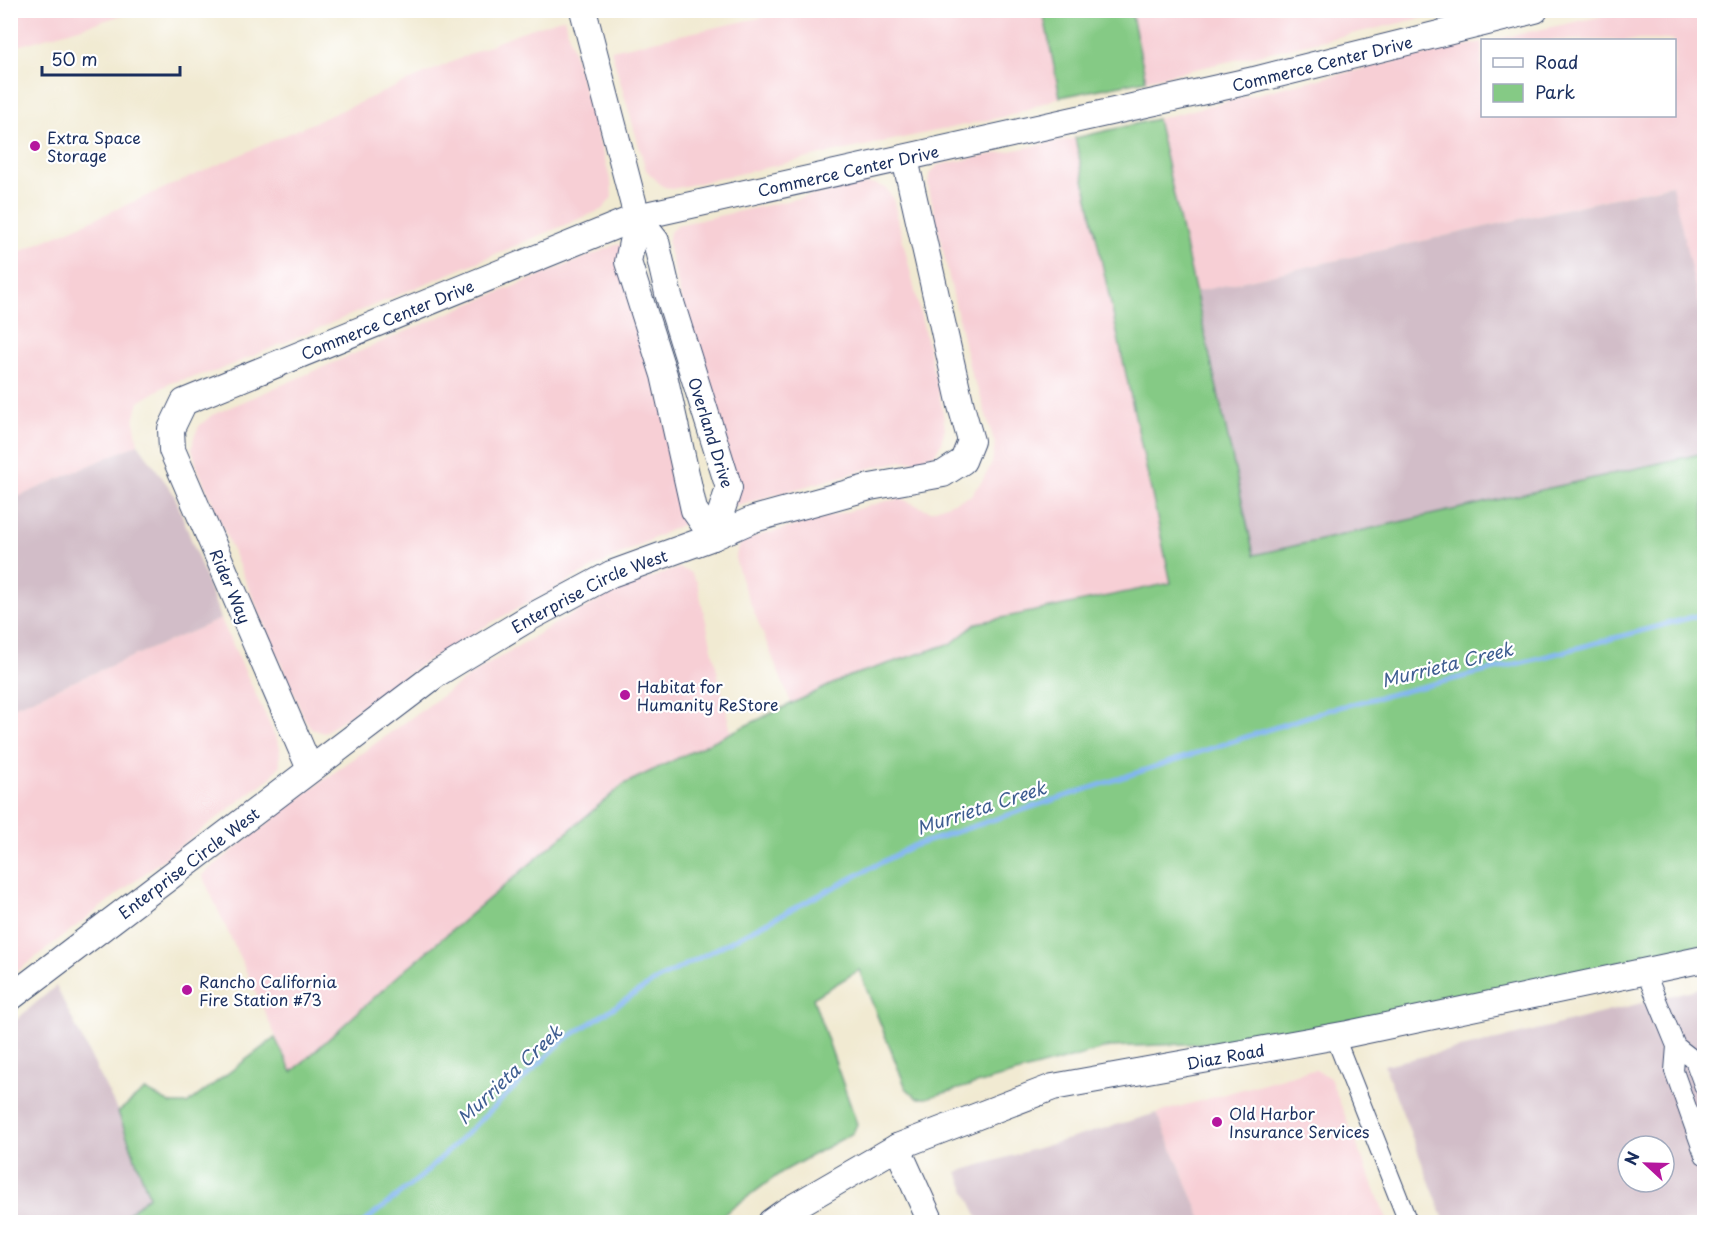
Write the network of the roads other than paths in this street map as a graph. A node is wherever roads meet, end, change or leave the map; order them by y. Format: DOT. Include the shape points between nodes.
graph roads {
  1 [pos="583,10"];
  2 [pos="1535,10"];
  3 [pos="905,159"];
  4 [pos="636,217"];
  5 [pos="184,402"];
  6 [pos="713,537"];
  7 [pos="310,769"];
  8 [pos="1704,959"];
  9 [pos="1645,971"];
  10 [pos="10,998"];
  11 [pos="1335,1037"];
  12 [pos="1676,1046"];
  13 [pos="1704,1087"];
  14 [pos="897,1147"];
  15 [pos="1704,1155"];
  16 [pos="771,1222"];
  17 [pos="931,1222"];
  18 [pos="1408,1222"];
  1 -- 4 [label="street, Overland Drive"];
  2 -- 3 [label="street, Commerce Center Drive" via="1265,77"];
  3 -- 4 [label="street, Commerce Center Drive"];
  3 -- 6 [label="street, Enterprise Circle West" via="971,441 963,461 943,474 870,487 754,519"];
  4 -- 5 [label="street, Commerce Center Drive"];
  4 -- 6 [label="street, Overland Drive" via="628,262 664,375 694,510"];
  4 -- 6 [label="street, Overland Drive" via="656,241 668,293 729,488"];
  5 -- 7 [label="street, Rider Way" via="171,429 172,450"];
  6 -- 7 [label="street, Enterprise Circle West" via="611,574 529,618 438,673"];
  7 -- 10 [label="street, Enterprise Circle West"];
  8 -- 9 [label="street, Diaz Road"];
  9 -- 11 [label="street, Diaz Road"];
  9 -- 12 [label="street"];
  11 -- 14 [label="street, Diaz Road" via="1053,1087"];
  11 -- 18 [label="street"];
  12 -- 13 [label="street" via="1694,1060"];
  12 -- 15 [label="street" via="1674,1071"];
  14 -- 16 [label="street, Diaz Road"];
  14 -- 17 [label="street"];
}
